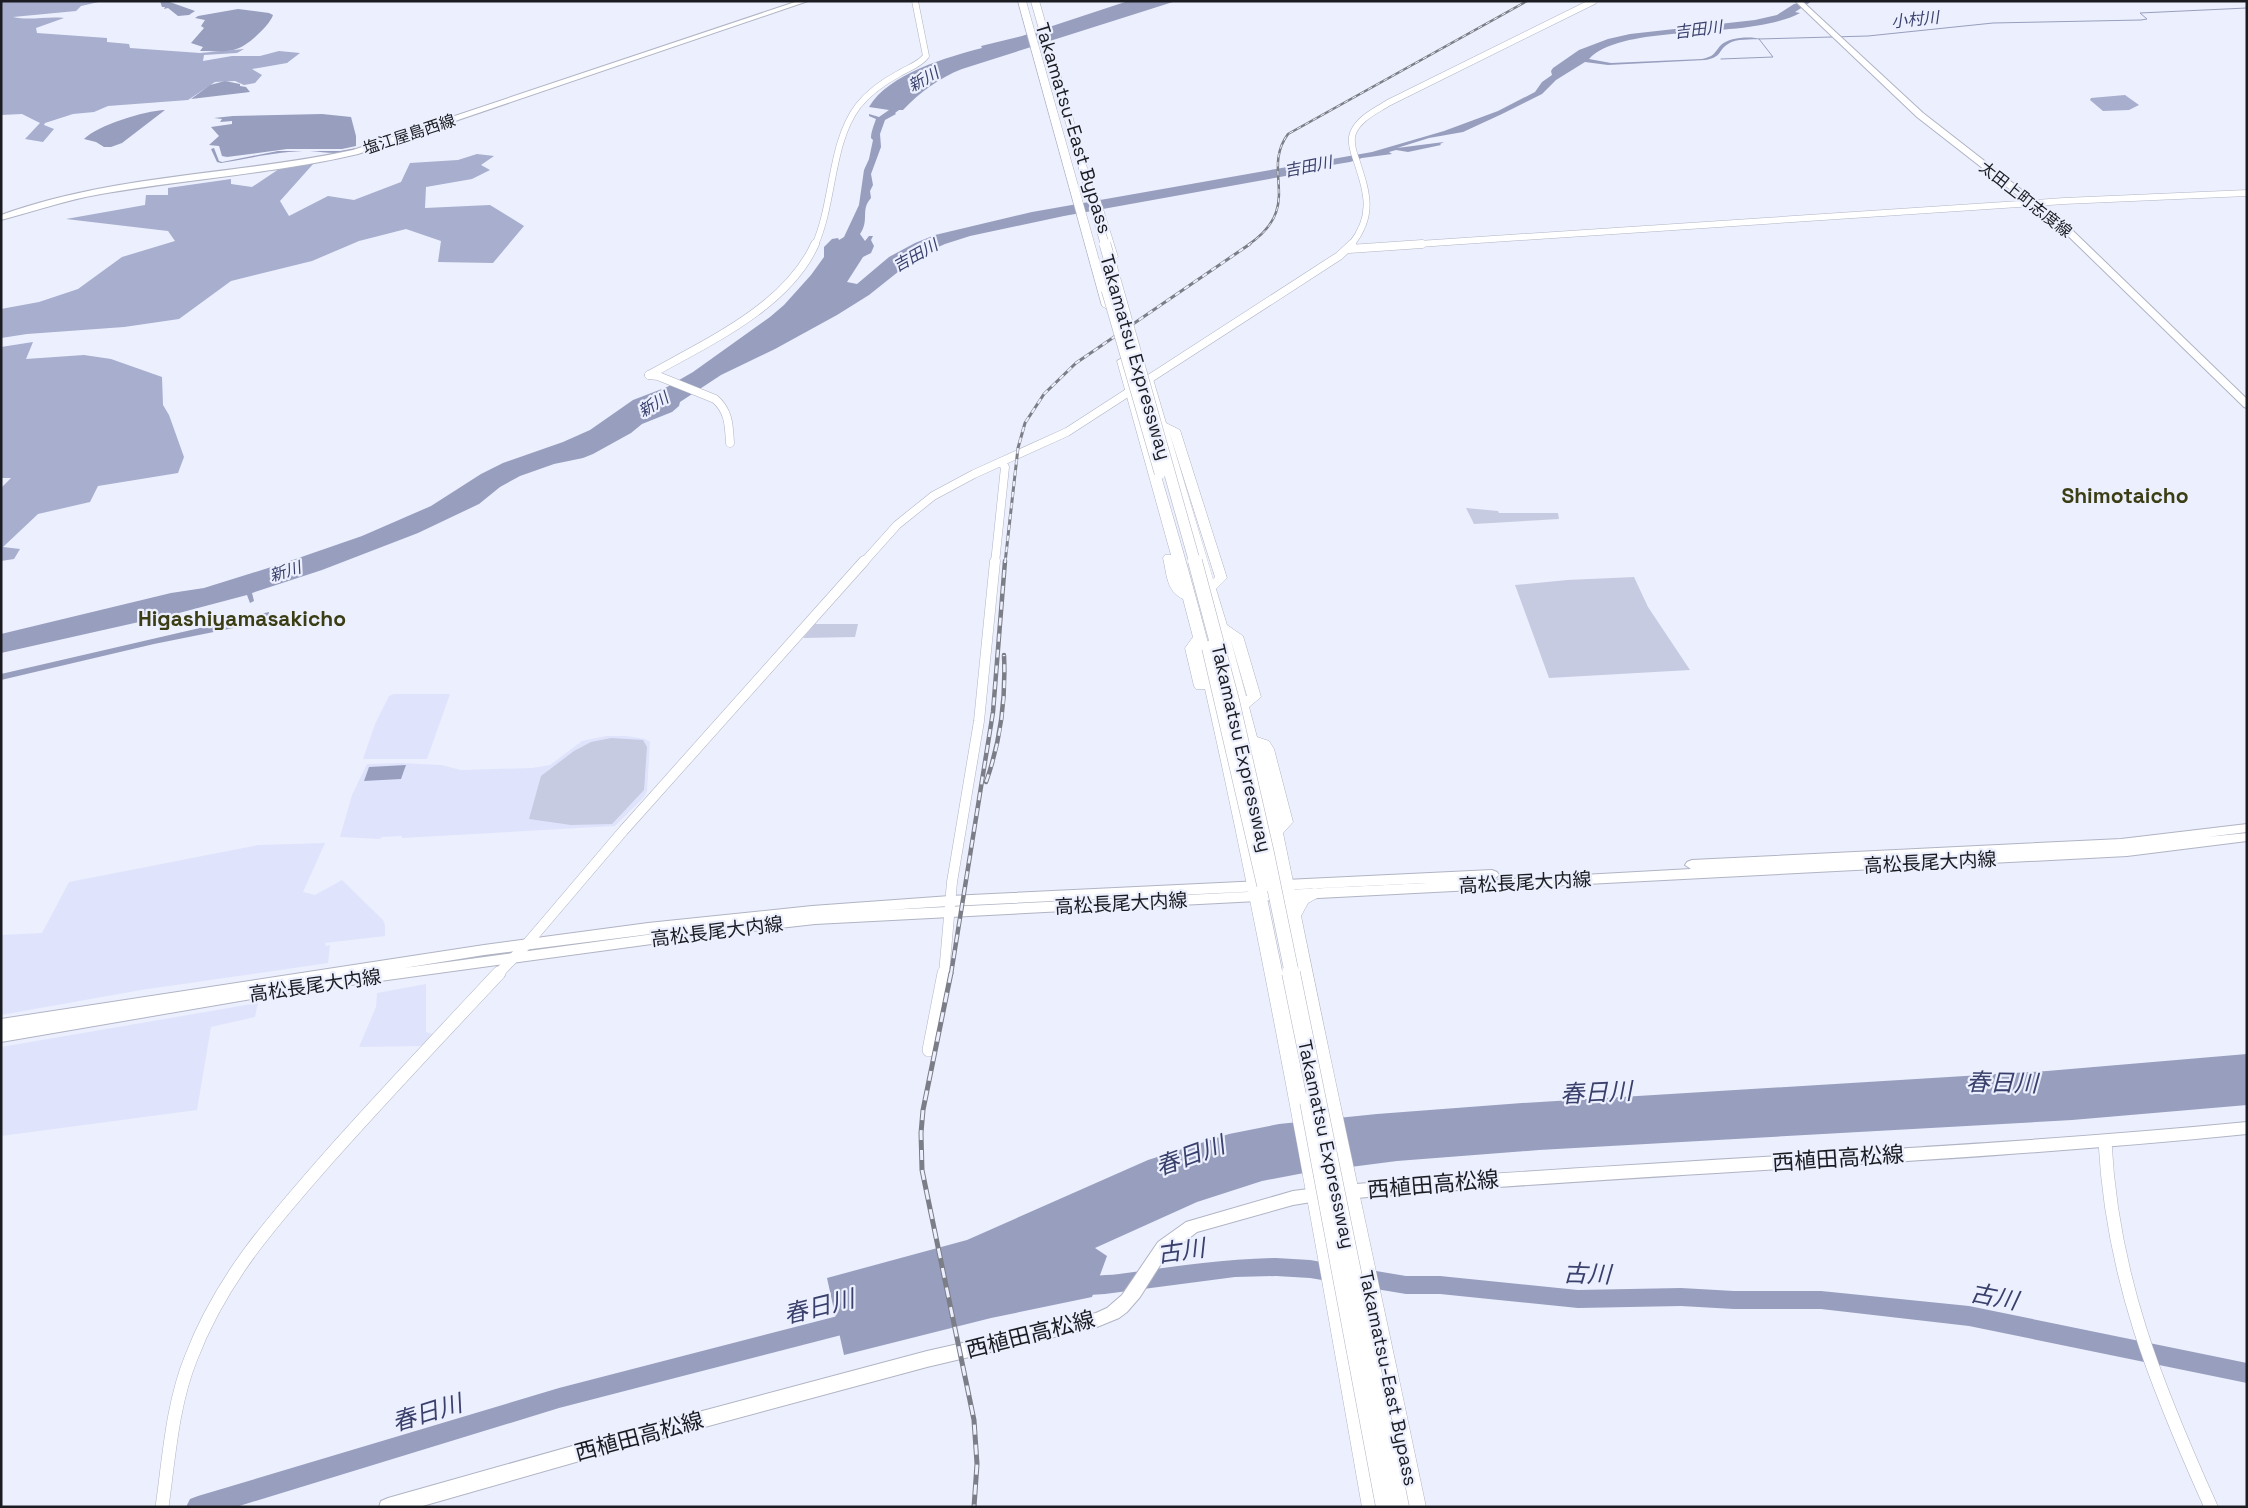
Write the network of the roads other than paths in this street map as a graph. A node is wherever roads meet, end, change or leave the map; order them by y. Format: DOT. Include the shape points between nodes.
graph roads {
  1 [pos="805,1"];
  2 [pos="915,1"];
  3 [pos="1022,1"];
  4 [pos="1027,1"];
  5 [pos="1036,1"];
  6 [pos="1594,1"];
  7 [pos="1798,1"];
  8 [pos="2247,193"];
  9 [pos="2034,203"];
  10 [pos="1,218"];
  11 [pos="1349,249"];
  12 [pos="1149,380"];
  13 [pos="1131,392"];
  14 [pos="2247,405"];
  15 [pos="730,443"];
  16 [pos="1000,462"];
  17 [pos="2247,828"];
  18 [pos="2247,837"];
  19 [pos="1287,890"];
  20 [pos="1256,891"];
  21 [pos="1314,893"];
  22 [pos="949,906"];
  23 [pos="1292,916"];
  24 [pos="526,945"];
  25 [pos="512,959"];
  26 [pos="1,1025"];
  27 [pos="1,1036"];
  28 [pos="929,1050"];
  29 [pos="2247,1128"];
  30 [pos="2105,1142"];
  31 [pos="1347,1186"];
  32 [pos="1314,1189"];
  33 [pos="162,1507"];
  34 [pos="388,1507"];
  35 [pos="1372,1507"];
  36 [pos="1384,1507"];
  37 [pos="1400,1507"];
  38 [pos="1416,1507"];
  39 [pos="2211,1507"];
  1 -- 10 [label="main road, 塩江屋島西線" via="355,152 288,165 96,192"];
  2 -- 15 [label="street" via="926,56 888,80 867,97 854,114 844,137 820,234 803,270 786,288 747,317 649,375 714,399 722,405"];
  3 -- 13 [label="highway, Takamatsu-East Bypass"];
  4 -- 36 [label="highway, Takamatsu Expressway, bridge" via="1196,598 1222,701 1303,1070"];
  5 -- 12 [label="highway, Takamatsu-East Bypass, bridge"];
  5 -- 37 [label="highway, Takamatsu Expressway, bridge" via="1232,700 1267,854"];
  6 -- 11 [label="street" via="1384,106 1359,124 1353,133 1353,152 1368,190 1368,213"];
  7 -- 9 [label="main road, 太田上町志度線" via="1920,115"];
  8 -- 9 [label="street"];
  9 -- 11 [label="street"];
  9 -- 14 [label="main road, 太田上町志度線" via="2065,228"];
  11 -- 12 [label="street"];
  12 -- 13 [label="street"];
  12 -- 19 [label="highway, Takamatsu-East Bypass" via="1162,425 1191,500 1221,627 1237,636 1254,697 1243,705 1252,740 1268,749 1284,813 1286,822 1276,832"];
  13 -- 16 [label="street" via="1069,431"];
  13 -- 20 [label="highway, Takamatsu-East Bypass" via="1200,638 1191,648 1204,699 1215,709"];
  16 -- 22 [label="street" via="1005,467 980,721"];
  16 -- 24 [label="street" via="938,492 912,510 623,831"];
  17 -- 19 [label="main road, 高松長尾大内線" via="2121,843"];
  18 -- 21 [label="main road, 高松長尾大内線" via="2060,855"];
  19 -- 20 [label="main road, 高松長尾大内線"];
  19 -- 21 [label="main road, 高松長尾大内線"];
  19 -- 23 [label="highway, Takamatsu-East Bypass"];
  20 -- 22 [label="main road, 高松長尾大内線"];
  20 -- 32 [label="highway, Takamatsu-East Bypass"];
  21 -- 23 [label="highway" via="1302,899"];
  22 -- 24 [label="main road, 高松長尾大内線" via="803,912"];
  22 -- 25 [label="main road, 高松長尾大内線" via="814,919"];
  22 -- 28 [label="street" via="943,981"];
  23 -- 31 [label="highway, Takamatsu-East Bypass"];
  24 -- 25 [label="street"];
  24 -- 26 [label="main road, 高松長尾大内線"];
  25 -- 27 [label="main road, 高松長尾大内線" via="263,992"];
  25 -- 33 [label="street" via="366,1116 264,1231 238,1266 206,1321 190,1357 180,1395"];
  29 -- 30 [label="main road, 西植田高松線"];
  30 -- 31 [label="main road, 西植田高松線"];
  30 -- 39 [label="street" via="2108,1190 2120,1264 2172,1422"];
  31 -- 32 [label="main road, 西植田高松線"];
  31 -- 38 [label="highway, Takamatsu-East Bypass"];
  32 -- 34 [label="main road, 西植田高松線" via="1192,1227 1161,1250 1124,1304 1113,1313 1085,1323 961,1350 817,1388"];
  32 -- 35 [label="highway, Takamatsu-East Bypass"];
}
